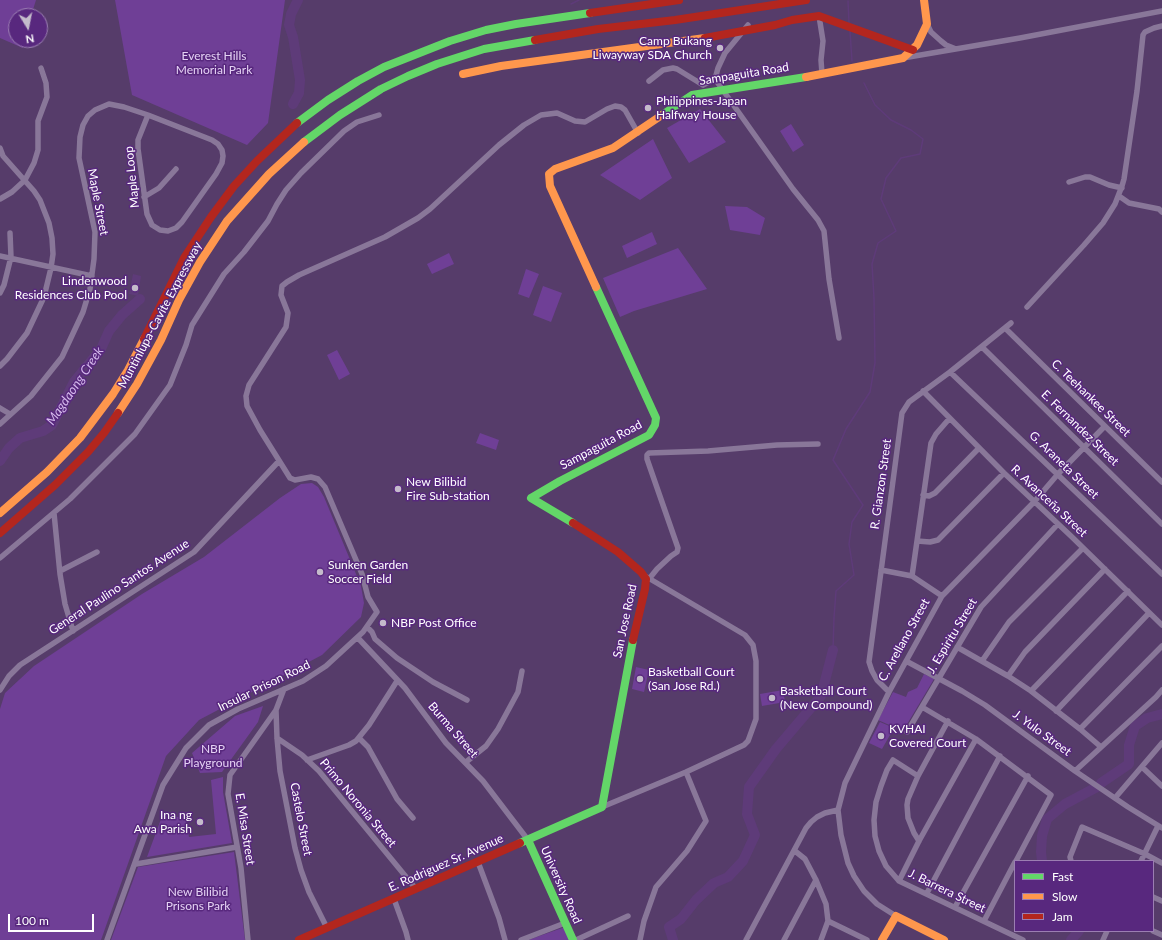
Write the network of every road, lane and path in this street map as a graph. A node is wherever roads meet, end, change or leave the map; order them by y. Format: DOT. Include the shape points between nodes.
graph roads {
  1 [pos="679,0"];
  2 [pos="806,0"];
  3 [pos="924,0"];
  4 [pos="1162,11"];
  5 [pos="819,16"];
  6 [pos="927,24"];
  7 [pos="1162,26"];
  8 [pos="745,28"];
  9 [pos="958,49"];
  10 [pos="913,50"];
  11 [pos="903,58"];
  12 [pos="41,68"];
  13 [pos="464,74"];
  14 [pos="822,74"];
  15 [pos="715,79"];
  16 [pos="649,81"];
  17 [pos="702,89"];
  18 [pos="722,90"];
  19 [pos="148,115"];
  20 [pos="379,115"];
  21 [pos="638,133"];
  22 [pos="0,148"];
  23 [pos="176,169"];
  24 [pos="25,180"];
  25 [pos="1069,182"];
  26 [pos="1122,188"];
  27 [pos="1119,196"];
  28 [pos="144,197"];
  29 [pos="0,199"];
  30 [pos="1162,212"];
  31 [pos="10,233"];
  32 [pos="0,256"];
  33 [pos="11,257"];
  34 [pos="51,268"];
  35 [pos="92,276"];
  36 [pos="0,293"];
  37 [pos="1027,307"];
  38 [pos="1011,323"];
  39 [pos="1005,328"];
  40 [pos="839,338"];
  41 [pos="982,347"];
  42 [pos="0,366"];
  43 [pos="950,372"];
  44 [pos="923,391"];
  45 [pos="0,408"];
  46 [pos="10,414"];
  47 [pos="949,419"];
  48 [pos="0,424"];
  49 [pos="1104,427"];
  50 [pos="818,444"];
  51 [pos="1084,447"];
  52 [pos="979,448"];
  53 [pos="279,461"];
  54 [pos="1004,473"];
  55 [pos="1058,474"];
  56 [pos="1162,482"];
  57 [pos="923,495"];
  58 [pos="531,498"];
  59 [pos="1034,502"];
  60 [pos="0,513"];
  61 [pos="54,513"];
  62 [pos="1058,524"];
  63 [pos="1162,524"];
  64 [pos="0,533"];
  65 [pos="917,541"];
  66 [pos="1084,548"];
  67 [pos="97,552"];
  68 [pos="0,558"];
  69 [pos="1105,569"];
  70 [pos="881,570"];
  71 [pos="60,571"];
  72 [pos="1162,574"];
  73 [pos="912,576"];
  74 [pos="647,577"];
  75 [pos="1128,591"];
  76 [pos="942,596"];
  77 [pos="1149,613"];
  78 [pos="1162,625"];
  79 [pos="367,627"];
  80 [pos="73,631"];
  81 [pos="358,638"];
  82 [pos="1162,646"];
  83 [pos="957,647"];
  84 [pos="906,661"];
  85 [pos="982,661"];
  86 [pos="522,671"];
  87 [pos="1008,676"];
  88 [pos="939,678"];
  89 [pos="398,681"];
  90 [pos="284,689"];
  91 [pos="0,690"];
  92 [pos="1162,690"];
  93 [pos="1031,691"];
  94 [pos="889,692"];
  95 [pos="467,700"];
  96 [pos="922,706"];
  97 [pos="276,710"];
  98 [pos="1056,711"];
  99 [pos="948,722"];
  100 [pos="1080,729"];
  101 [pos="907,732"];
  102 [pos="277,738"];
  103 [pos="359,738"];
  104 [pos="976,739"];
  105 [pos="1161,745"];
  106 [pos="1101,747"];
  107 [pos="1000,756"];
  108 [pos="307,760"];
  109 [pos="466,762"];
  110 [pos="1142,767"];
  111 [pos="1075,771"];
  112 [pos="686,772"];
  113 [pos="918,776"];
  114 [pos="1028,776"];
  115 [pos="1162,786"];
  116 [pos="1115,798"];
  117 [pos="602,807"];
  118 [pos="838,810"];
  119 [pos="413,818"];
  120 [pos="1160,827"];
  121 [pos="528,840"];
  122 [pos="919,841"];
  123 [pos="237,847"];
  124 [pos="795,851"];
  125 [pos="1145,854"];
  126 [pos="1016,860"];
  127 [pos="1071,860"];
  128 [pos="1142,860"];
  129 [pos="478,862"];
  130 [pos="1162,863"];
  131 [pos="136,864"];
  132 [pos="1014,864"];
  133 [pos="816,880"];
  134 [pos="899,881"];
  135 [pos="416,889"];
  136 [pos="927,893"];
  137 [pos="394,899"];
  138 [pos="955,907"];
  139 [pos="628,916"];
  140 [pos="896,916"];
  141 [pos="828,921"];
  142 [pos="984,921"];
  143 [pos="565,923"];
  144 [pos="327,928"];
  145 [pos="107,940"];
  146 [pos="248,940"];
  147 [pos="298,940"];
  148 [pos="408,940"];
  149 [pos="505,940"];
  150 [pos="521,940"];
  151 [pos="573,940"];
  152 [pos="576,940"];
  153 [pos="640,940"];
  154 [pos="746,940"];
  155 [pos="784,940"];
  156 [pos="821,940"];
  157 [pos="867,940"];
  158 [pos="882,940"];
  159 [pos="944,940"];
  160 [pos="1023,940"];
  1 -- 60 [label="main road, Muntinlupa-Cavite Expressway" via="486,30 444,43 384,67 358,81 298,122 256,161 211,217 184,258 128,370 96,418 47,472"];
  2 -- 64 [label="main road, Muntinlupa-Cavite Expressway" via="598,29 484,49 437,64 394,83 340,115 303,143 269,174 227,221 179,300 137,384 104,433 55,485"];
  3 -- 6 [label="main road"];
  4 -- 9 [label="street, Sampaguita Road"];
  5 -- 8 [label="main road"];
  5 -- 10 [label="main road"];
  5 -- 14 [label="street" via="823,41"];
  6 -- 9 [label="street" via="941,41"];
  6 -- 10 [label="main road"];
  7 -- 26 [label="street" via="1145,32 1143,36"];
  8 -- 13 [label="main road" via="704,38 501,66"];
  8 -- 15 [label="street" via="725,53"];
  9 -- 11 [label="street, Sampaguita Road"];
  10 -- 11 [label="main road"];
  11 -- 14 [label="main road, Sampaguita Road"];
  12 -- 24 [label="street" via="47,97 38,122 38,150"];
  14 -- 18 [label="main road, Sampaguita Road"];
  15 -- 17 [label="street"];
  15 -- 18 [label="street"];
  16 -- 17 [label="street" via="663,70 673,68"];
  17 -- 18 [label="main road, Sampaguita Road"];
  17 -- 21 [label="main road, Sampaguita Road"];
  18 -- 40 [label="street" via="824,231"];
  19 -- 28 [label="street, Maple Loop" via="138,140"];
  19 -- 28 [label="street, Maple Loop" via="212,140 218,144 223,156 216,174 176,228 168,231 152,225"];
  19 -- 35 [label="street, Maple Street" via="109,104 95,110 83,125 79,158 95,232"];
  20 -- 61 [label="street" via="357,122 344,131 286,190 268,220 224,274 192,325 170,385 159,401 135,434"];
  21 -- 53 [label="street" via="621,107 615,106 585,122 575,121 557,113 541,115 499,145 418,218 385,237 282,286 281,295 288,314 286,327 253,377 246,396 250,412"];
  21 -- 58 [label="main road, Sampaguita Road" via="613,148 555,169 550,174 549,182 655,413 656,422 649,435"];
  22 -- 24 [label="street" via="3,156"];
  23 -- 28 [label="street" via="159,188"];
  24 -- 29 [label="street"];
  24 -- 34 [label="street" via="40,200 49,223 52,238"];
  25 -- 26 [label="street" via="1090,177"];
  26 -- 27 [label="street"];
  27 -- 30 [label="street" via="1129,203 1159,209"];
  27 -- 37 [label="street" via="1095,233"];
  31 -- 33 [label="street"];
  32 -- 33 [label="street"];
  33 -- 34 [label="street"];
  33 -- 36 [label="street"];
  34 -- 35 [label="street"];
  34 -- 42 [label="street" via="44,297 27,333"];
  35 -- 46 [label="street, Maple Street" via="83,312 62,357 31,396"];
  38 -- 39 [label="street, R. Gianzon Street"];
  39 -- 41 [label="street, R. Gianzon Street"];
  39 -- 49 [label="street, C. Teehankee Street"];
  41 -- 43 [label="street, R. Gianzon Street"];
  41 -- 51 [label="street, E. Fernandez Street"];
  43 -- 44 [label="street, R. Gianzon Street"];
  43 -- 55 [label="street, G. Araneta Street"];
  44 -- 47 [label="street, R. Avanceña Street"];
  44 -- 70 [label="street, R. Gianzon Street" via="909,402 902,413"];
  45 -- 46 [label="street"];
  46 -- 48 [label="street, Maple Street"];
  47 -- 52 [label="street, R. Avanceña Street"];
  47 -- 57 [label="street" via="931,443"];
  49 -- 51 [label="street, C. Arellano Street"];
  49 -- 56 [label="street, C. Teehankee Street"];
  50 -- 74 [label="street" via="649,453 647,459 678,548 677,552"];
  51 -- 55 [label="street, C. Arellano Street"];
  51 -- 63 [label="street, E. Fernandez Street"];
  52 -- 54 [label="street, R. Avanceña Street"];
  52 -- 57 [label="street" via="935,493"];
  53 -- 79 [label="street, Insular Prison Road" via="290,478 318,479 326,487 362,574 368,597 377,612"];
  53 -- 80 [label="street, General Paulino Santos Avenue" via="194,552"];
  54 -- 59 [label="street, R. Avanceña Street"];
  54 -- 65 [label="street" via="938,540"];
  55 -- 59 [label="street, C. Arellano Street"];
  55 -- 72 [label="street, G. Araneta Street"];
  57 -- 65 [label="street"];
  58 -- 74 [label="main road, San Jose Road" via="583,528 618,552"];
  59 -- 62 [label="street, R. Avanceña Street"];
  59 -- 76 [label="street, C. Arellano Street"];
  61 -- 68 [label="street"];
  61 -- 71 [label="street"];
  62 -- 66 [label="street, R. Avanceña Street"];
  62 -- 83 [label="street, J. Espiritu Street" via="981,607"];
  65 -- 73 [label="street"];
  66 -- 69 [label="street, R. Avanceña Street"];
  66 -- 85 [label="street" via="1009,622"];
  67 -- 71 [label="street"];
  69 -- 75 [label="street, R. Avanceña Street"];
  69 -- 87 [label="street" via="1025,652"];
  70 -- 73 [label="street"];
  70 -- 94 [label="street, R. Gianzon Street" via="869,662 877,680"];
  71 -- 80 [label="street" via="65,604"];
  73 -- 76 [label="street"];
  74 -- 112 [label="street" via="745,635 753,645 756,661 757,713 748,741"];
  74 -- 117 [label="main road, San Jose Road" via="635,626"];
  75 -- 77 [label="street, R. Avanceña Street"];
  75 -- 93 [label="street"];
  76 -- 84 [label="street, C. Arellano Street"];
  77 -- 78 [label="street, R. Avanceña Street"];
  77 -- 98 [label="street"];
  79 -- 81 [label="street, Insular Prison Road"];
  79 -- 95 [label="street" via="375,639 397,658 433,682"];
  80 -- 91 [label="street, General Paulino Santos Avenue" via="20,665"];
  81 -- 89 [label="street, Burma Street"];
  81 -- 90 [label="street, Insular Prison Road" via="326,666 303,681"];
  82 -- 100 [label="street"];
  83 -- 85 [label="street"];
  83 -- 88 [label="street, J. Espiritu Street"];
  84 -- 88 [label="street, J. Yulo Street"];
  84 -- 94 [label="street, C. Arellano Street"];
  85 -- 87 [label="street"];
  86 -- 109 [label="street" via="518,692 498,729 486,746"];
  87 -- 93 [label="street"];
  88 -- 96 [label="street, J. Espiritu Street"];
  88 -- 111 [label="street, J. Yulo Street" via="985,705"];
  89 -- 103 [label="street"];
  89 -- 109 [label="street, Burma Street" via="446,743"];
  90 -- 97 [label="street, E. Misa Street"];
  90 -- 131 [label="street, Insular Prison Road" via="209,725 186,748 163,785"];
  92 -- 106 [label="street"];
  93 -- 98 [label="street"];
  94 -- 118 [label="street, C. Arellano Street" via="845,783"];
  96 -- 99 [label="street"];
  96 -- 101 [label="street, J. Espiritu Street"];
  97 -- 102 [label="street, Castelo Street"];
  97 -- 123 [label="street, E. Misa Street" via="230,775 228,794"];
  98 -- 100 [label="street"];
  99 -- 104 [label="street"];
  99 -- 113 [label="street"];
  100 -- 106 [label="street"];
  102 -- 108 [label="street, Primo Noronia Street"];
  102 -- 144 [label="street, Castelo Street" via="280,771 295,848 309,892"];
  103 -- 108 [label="street" via="350,745"];
  103 -- 119 [label="street" via="368,747 397,799"];
  104 -- 107 [label="street"];
  104 -- 122 [label="street"];
  105 -- 110 [label="street"];
  106 -- 111 [label="street"];
  107 -- 114 [label="street"];
  107 -- 136 [label="street"];
  108 -- 135 [label="street, Primo Noronia Street" via="342,797"];
  109 -- 121 [label="street, Burma Street"];
  110 -- 115 [label="street"];
  110 -- 116 [label="street"];
  111 -- 116 [label="street, J. Yulo Street"];
  112 -- 117 [label="street"];
  112 -- 153 [label="street" via="706,821 687,851 656,887"];
  113 -- 122 [label="street" via="908,799 907,811"];
  113 -- 134 [label="street, J. Barrera Street" via="893,760 876,802 874,820 879,851 886,866"];
  114 -- 126 [label="street" via="1051,794"];
  114 -- 138 [label="street"];
  116 -- 120 [label="street, J. Yulo Street"];
  117 -- 121 [label="main road, E. Rodriguez Sr. Avenue"];
  118 -- 124 [label="street" via="825,813 811,822"];
  118 -- 140 [label="street, C. Arellano Street" via="843,849 854,876 877,904"];
  120 -- 125 [label="street"];
  121 -- 129 [label="main road, E. Rodriguez Sr. Avenue"];
  121 -- 143 [label="main road, University Road"];
  122 -- 134 [label="street"];
  123 -- 131 [label="street"];
  123 -- 146 [label="street, E. Misa Street"];
  124 -- 133 [label="street" via="805,859"];
  124 -- 154 [label="street"];
  125 -- 127 [label="street" via="1082,826"];
  125 -- 128 [label="street"];
  125 -- 130 [label="street"];
  129 -- 135 [label="main road, E. Rodriguez Sr. Avenue"];
  129 -- 149 [label="street"];
  131 -- 145 [label="street, Insular Prison Road"];
  132 -- 142 [label="street"];
  133 -- 141 [label="street" via="826,904"];
  133 -- 155 [label="street"];
  134 -- 136 [label="street, J. Barrera Street"];
  135 -- 137 [label="main road, E. Rodriguez Sr. Avenue"];
  136 -- 138 [label="street, J. Barrera Street"];
  137 -- 144 [label="main road, E. Rodriguez Sr. Avenue"];
  137 -- 148 [label="street"];
  138 -- 142 [label="street, J. Barrera Street"];
  139 -- 152 [label="street"];
  140 -- 158 [label="main road"];
  140 -- 159 [label="main road, C. Arellano Street"];
  141 -- 156 [label="street"];
  141 -- 157 [label="street"];
  142 -- 160 [label="street, J. Barrera Street"];
  143 -- 150 [label="street"];
  143 -- 151 [label="main road, University Road"];
  144 -- 147 [label="main road, E. Rodriguez Sr. Avenue"];
}
